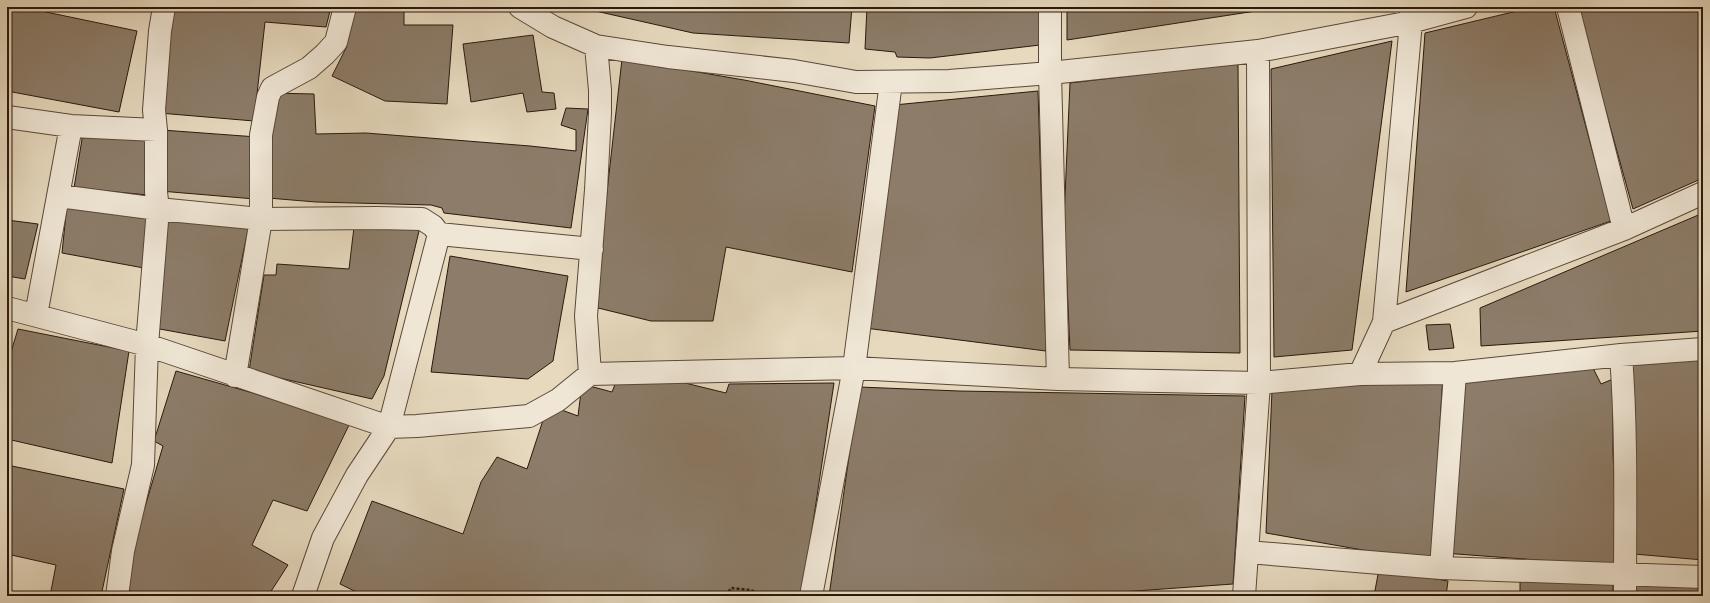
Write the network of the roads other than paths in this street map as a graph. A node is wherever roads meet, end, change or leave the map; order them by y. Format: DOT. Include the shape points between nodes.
graph roads {
  1 [pos="164,7"];
  2 [pos="345,7"];
  3 [pos="520,7"];
  4 [pos="1050,7"];
  5 [pos="1466,7"];
  6 [pos="1568,7"];
  7 [pos="1411,14"];
  8 [pos="596,46"];
  9 [pos="1258,51"];
  10 [pos="1050,73"];
  11 [pos="891,82"];
  12 [pos="7,117"];
  13 [pos="71,126"];
  14 [pos="156,130"];
  15 [pos="1703,192"];
  16 [pos="58,196"];
  17 [pos="158,209"];
  18 [pos="261,219"];
  19 [pos="1624,229"];
  20 [pos="439,234"];
  21 [pos="592,249"];
  22 [pos="7,309"];
  23 [pos="36,316"];
  24 [pos="1384,322"];
  25 [pos="147,345"];
  26 [pos="1703,349"];
  27 [pos="1621,355"];
  28 [pos="854,368"];
  29 [pos="1455,373"];
  30 [pos="590,374"];
  31 [pos="1360,374"];
  32 [pos="235,376"];
  33 [pos="1058,380"];
  34 [pos="1259,383"];
  35 [pos="389,427"];
  36 [pos="1247,552"];
  37 [pos="1441,568"];
  38 [pos="1703,577"];
  39 [pos="1625,585"];
  40 [pos="116,596"];
  41 [pos="303,596"];
  42 [pos="811,596"];
  43 [pos="1244,596"];
  1 -- 14 [label="street" via="155,102"];
  2 -- 18 [label="street" via="336,42 309,68 272,88 268,97 262,135"];
  3 -- 8 [label="street" via="553,27"];
  4 -- 10 [label="street"];
  5 -- 7 [label="street"];
  6 -- 19 [label="street"];
  7 -- 9 [label="street"];
  7 -- 24 [label="street"];
  8 -- 11 [label="street" via="794,71 856,82"];
  8 -- 21 [label="street" via="600,113"];
  9 -- 10 [label="street"];
  9 -- 34 [label="street"];
  10 -- 11 [label="street" via="949,81"];
  10 -- 33 [label="street"];
  11 -- 28 [label="street"];
  12 -- 13 [label="street"];
  13 -- 14 [label="street"];
  13 -- 16 [label="street"];
  14 -- 17 [label="street"];
  15 -- 19 [label="street"];
  16 -- 17 [label="street"];
  16 -- 23 [label="street"];
  17 -- 18 [label="street"];
  17 -- 25 [label="street"];
  18 -- 20 [label="street" via="422,220 433,226"];
  18 -- 32 [label="street"];
  19 -- 24 [label="street"];
  20 -- 21 [label="street"];
  20 -- 35 [label="street"];
  21 -- 30 [label="street" via="586,316"];
  22 -- 23 [label="street"];
  23 -- 25 [label="street"];
  24 -- 31 [label="street"];
  25 -- 32 [label="street"];
  25 -- 40 [label="street" via="143,465 123,551"];
  26 -- 27 [label="street"];
  27 -- 29 [label="street"];
  27 -- 39 [label="street" via="1625,423"];
  28 -- 30 [label="street"];
  28 -- 33 [label="street"];
  28 -- 42 [label="street"];
  29 -- 31 [label="street"];
  29 -- 37 [label="street"];
  30 -- 35 [label="street" via="558,400 529,416"];
  31 -- 34 [label="street"];
  32 -- 35 [label="street"];
  33 -- 34 [label="street"];
  34 -- 36 [label="street"];
  35 -- 41 [label="street" via="357,475 323,538"];
  36 -- 37 [label="street"];
  36 -- 43 [label="street"];
  37 -- 39 [label="street"];
  38 -- 39 [label="street"];
}
